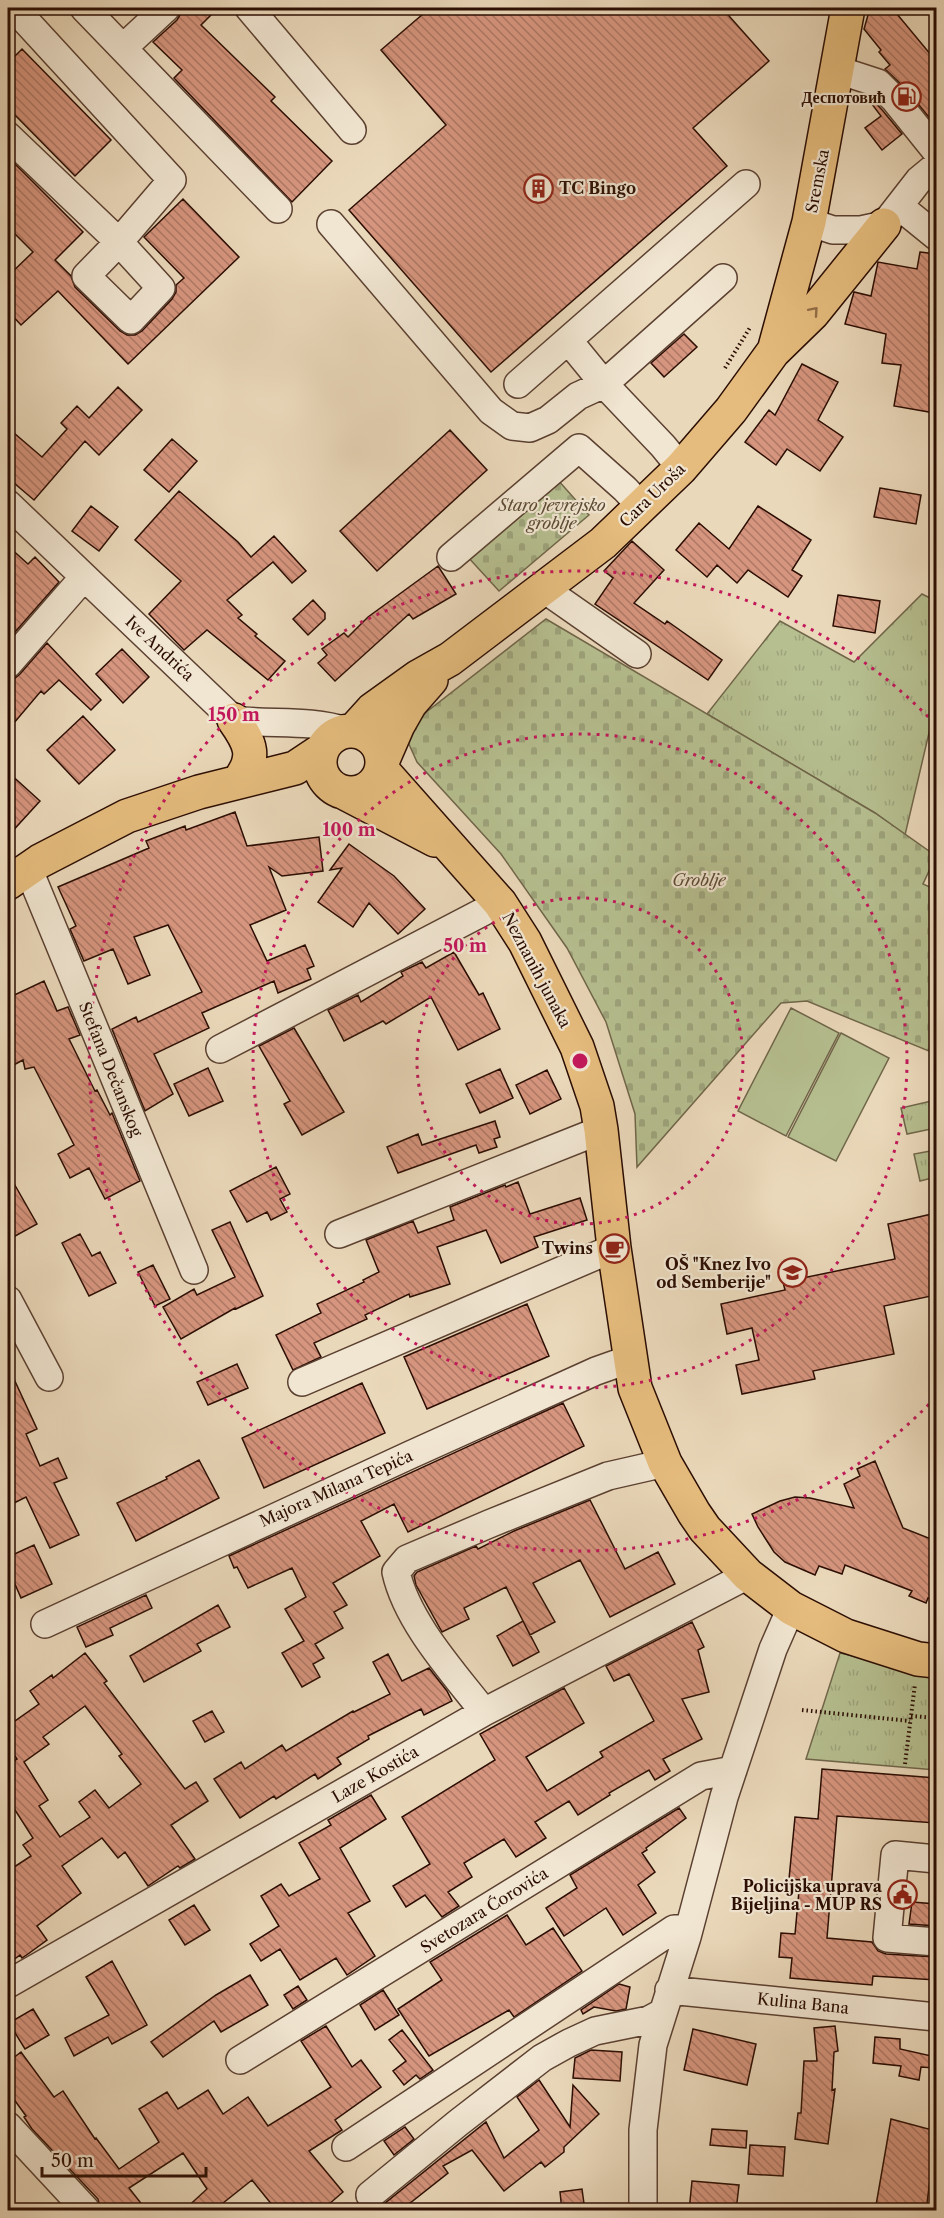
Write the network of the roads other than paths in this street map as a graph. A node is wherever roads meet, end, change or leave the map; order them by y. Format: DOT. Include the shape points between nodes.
graph roads {
  1 [pos="14,8"];
  2 [pos="84,8"];
  3 [pos="166,8"];
  4 [pos="249,8"];
  5 [pos="848,8"];
  6 [pos="123,48"];
  7 [pos="838,70"];
  8 [pos="352,130"];
  9 [pos="8,136"];
  10 [pos="936,151"];
  11 [pos="936,166"];
  12 [pos="746,184"];
  13 [pos="278,209"];
  14 [pos="891,215"];
  15 [pos="809,222"];
  16 [pos="330,224"];
  17 [pos="936,236"];
  18 [pos="723,278"];
  19 [pos="568,340"];
  20 [pos="773,352"];
  21 [pos="518,384"];
  22 [pos="604,384"];
  23 [pos="681,468"];
  24 [pos="8,504"];
  25 [pos="641,506"];
  26 [pos="451,557"];
  27 [pos="84,577"];
  28 [pos="544,589"];
  29 [pos="637,654"];
  30 [pos="450,659"];
  31 [pos="8,664"];
  32 [pos="234,720"];
  33 [pos="337,739"];
  34 [pos="382,766"];
  35 [pos="238,782"];
  36 [pos="340,791"];
  37 [pos="199,792"];
  38 [pos="453,849"];
  39 [pos="18,875"];
  40 [pos="500,903"];
  41 [pos="220,1049"];
  42 [pos="602,1130"];
  43 [pos="339,1234"];
  44 [pos="615,1248"];
  45 [pos="194,1270"];
  46 [pos="8,1300"];
  47 [pos="630,1359"];
  48 [pos="49,1377"];
  49 [pos="302,1382"];
  50 [pos="665,1463"];
  51 [pos="748,1575"];
  52 [pos="791,1608"];
  53 [pos="45,1624"];
  54 [pos="927,1660"];
  55 [pos="484,1712"];
  56 [pos="733,1770"];
  57 [pos="936,1859"];
  58 [pos="689,1929"];
  59 [pos="936,1942"];
  60 [pos="8,1984"];
  61 [pos="666,2002"];
  62 [pos="936,2017"];
  63 [pos="240,2060"];
  64 [pos="8,2126"];
  65 [pos="346,2147"];
  66 [pos="370,2195"];
  67 [pos="87,2211"];
  68 [pos="643,2211"];
  1 -- 9 [label="street" via="172,180 119,242"];
  2 -- 6 [label="street"];
  3 -- 6 [label="street"];
  4 -- 8 [label="street"];
  5 -- 7 [label="main road, Sremska"];
  6 -- 13 [label="street"];
  7 -- 10 [label="street" via="878,83"];
  7 -- 15 [label="main road, Sremska"];
  11 -- 14 [label="street" via="919,180"];
  12 -- 19 [label="street"];
  14 -- 15 [label="street" via="861,230 834,230"];
  14 -- 17 [label="street"];
  20 -- 14 [label="main road, one-way" via="813,314"];
  15 -- 20 [label="main road, Sremska"];
  16 -- 22 [label="street" via="491,411 512,426 530,428 548,420 578,396"];
  18 -- 22 [label="street"];
  19 -- 21 [label="street"];
  19 -- 22 [label="street"];
  20 -- 23 [label="main road, Cara Uroša" via="731,410"];
  22 -- 23 [label="street"];
  23 -- 25 [label="main road, Cara Uroša"];
  24 -- 27 [label="street, Ive Andrića"];
  25 -- 26 [label="street" via="579,448"];
  25 -- 28 [label="main road, Cara Uroša" via="603,543"];
  27 -- 31 [label="street"];
  27 -- 32 [label="street, Ive Andrića"];
  28 -- 29 [label="street"];
  28 -- 30 [label="main road, Cara Uroša"];
  30 -- 33 [label="main road" via="418,677"];
  30 -- 34 [label="main road" via="410,704"];
  32 -- 33 [label="street" via="328,725"];
  32 -- 35 [label="main road" via="250,747 248,768"];
  33 -- 34 [label="main road" via="368,736 378,747"];
  33 -- 35 [label="main road" via="295,768"];
  33 -- 36 [label="main road" via="319,759 322,776"];
  34 -- 36 [label="main road" via="370,787 354,794"];
  34 -- 38 [label="main road, Neznanih junaka"];
  35 -- 37 [label="main road"];
  36 -- 37 [label="main road"];
  36 -- 38 [label="main road"];
  37 -- 39 [label="main road, Stefana Dečanskog" via="127,816"];
  38 -- 40 [label="main road, Neznanih junaka"];
  39 -- 45 [label="street, Stefana Dečanskog"];
  40 -- 41 [label="street, Neznanih junaka"];
  40 -- 42 [label="main road, Neznanih junaka" via="525,942 577,1047"];
  42 -- 43 [label="street"];
  42 -- 44 [label="main road, Neznanih junaka"];
  44 -- 47 [label="main road, Neznanih junaka"];
  44 -- 49 [label="street"];
  46 -- 48 [label="street"];
  47 -- 50 [label="main road, Neznanih junaka" via="635,1388"];
  47 -- 53 [label="street, Majora Milana Tepića" via="243,1530"];
  50 -- 51 [label="main road, Neznanih junaka" via="705,1529"];
  50 -- 55 [label="street" via="608,1476 489,1524 407,1559 396,1572 399,1586 428,1640"];
  51 -- 52 [label="main road, Neznanih junaka"];
  51 -- 55 [label="street, Laze Kostića"];
  52 -- 54 [label="main road, Neznanih junaka" via="846,1636"];
  52 -- 56 [label="street" via="773,1649"];
  55 -- 60 [label="street, Laze Kostića"];
  56 -- 58 [label="street"];
  56 -- 63 [label="street, Svetozara Ćorovića" via="701,1776"];
  57 -- 59 [label="street" via="895,1855 887,1938"];
  58 -- 61 [label="street"];
  58 -- 65 [label="street" via="674,1929"];
  61 -- 62 [label="street, Kulina Bana"];
  61 -- 66 [label="street" via="649,2020 595,2031 542,2058"];
  61 -- 68 [label="street" via="653,2045 643,2130"];
  64 -- 67 [label="street"];
}
